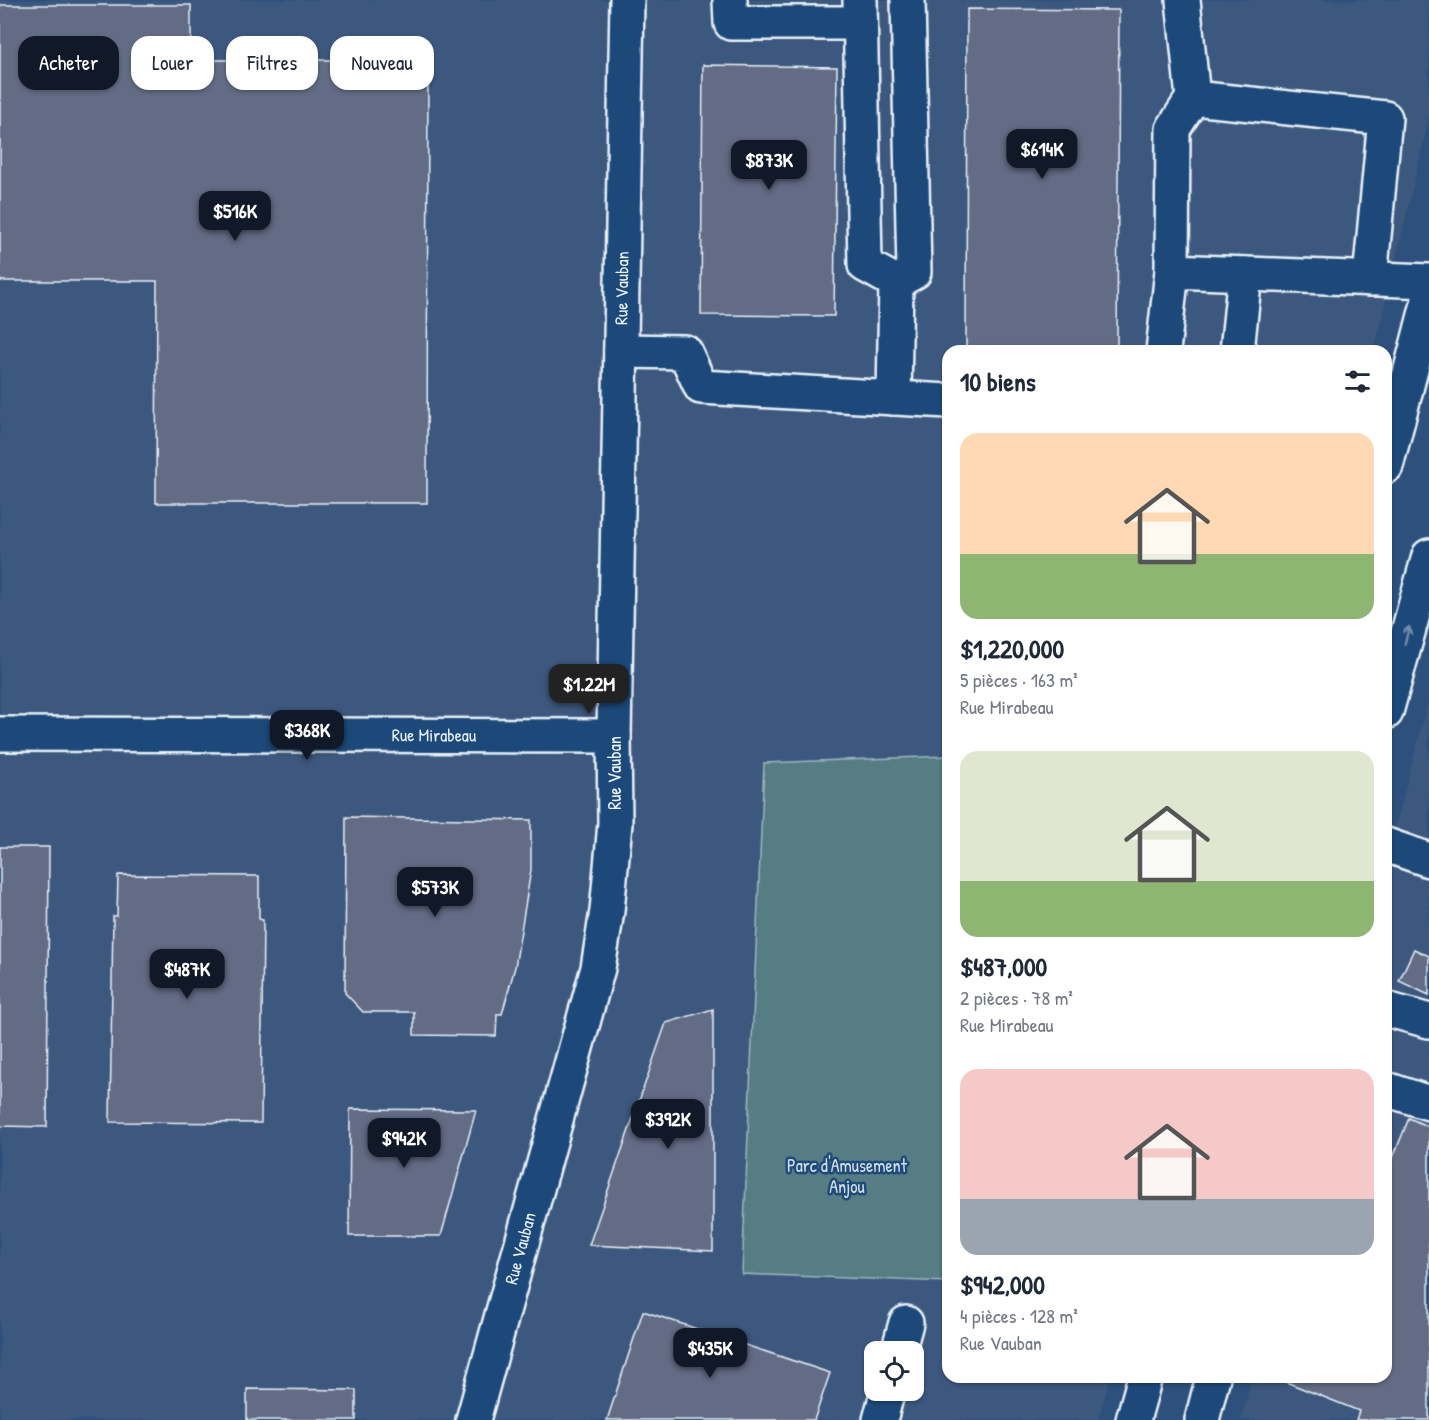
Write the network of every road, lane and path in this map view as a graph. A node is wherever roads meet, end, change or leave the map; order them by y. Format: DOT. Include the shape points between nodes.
graph roads {
  1 [pos="627,0"];
  2 [pos="730,0"];
  3 [pos="908,0"];
  4 [pos="1183,0"];
  5 [pos="860,11"];
  6 [pos="861,84"];
  7 [pos="910,85"];
  8 [pos="1193,98"];
  9 [pos="864,178"];
  10 [pos="912,181"];
  11 [pos="1172,271"];
  12 [pos="1245,274"];
  13 [pos="1370,279"];
  14 [pos="1429,281"];
  15 [pos="896,282"];
  16 [pos="1429,300"];
  17 [pos="1164,345"];
  18 [pos="1238,345"];
  19 [pos="621,351"];
  20 [pos="894,398"];
  21 [pos="942,401"];
  22 [pos="1392,443"];
  23 [pos="1429,556"];
  24 [pos="1392,689"];
  25 [pos="0,734"];
  26 [pos="614,736"];
  27 [pos="1392,847"];
  28 [pos="1429,860"];
  29 [pos="1392,1011"];
  30 [pos="1429,1021"];
  31 [pos="1392,1091"];
  32 [pos="1429,1103"];
  33 [pos="1143,1383"];
  34 [pos="1212,1383"];
  35 [pos="885,1401"];
  36 [pos="472,1420"];
  37 [pos="880,1420"];
  38 [pos="1133,1420"];
  39 [pos="1202,1420"];
  1 -- 19 [label="street, Rue Vauban"];
  2 -- 5 [label="street" via="731,23"];
  3 -- 7 [label="street"];
  4 -- 8 [label="street"];
  5 -- 6 [label="street"];
  6 -- 7 [label="street"];
  6 -- 9 [label="street"];
  7 -- 10 [label="street"];
  8 -- 11 [label="street" via="1173,129"];
  8 -- 13 [label="street" via="1385,118"];
  9 -- 10 [label="street"];
  9 -- 15 [label="street" via="865,265"];
  10 -- 15 [label="street" via="914,272"];
  11 -- 12 [label="street"];
  11 -- 17 [label="street"];
  12 -- 13 [label="street"];
  12 -- 18 [label="street"];
  13 -- 14 [label="street"];
  15 -- 20 [label="street"];
  16 -- 22 [label="street"];
  19 -- 20 [label="street" via="685,352 701,387"];
  19 -- 26 [label="street, Rue Vauban"];
  20 -- 21 [label="street"];
  24 -- 23 [label="street, one-way"];
  25 -- 26 [label="street, Rue Mirabeau"];
  26 -- 36 [label="street, Rue Vauban" via="615,823 598,968"];
  27 -- 28 [label="street"];
  29 -- 30 [label="street"];
  31 -- 32 [label="street"];
  33 -- 38 [label="street"];
  34 -- 39 [label="street"];
  35 -- 37 [label="street"];
}
